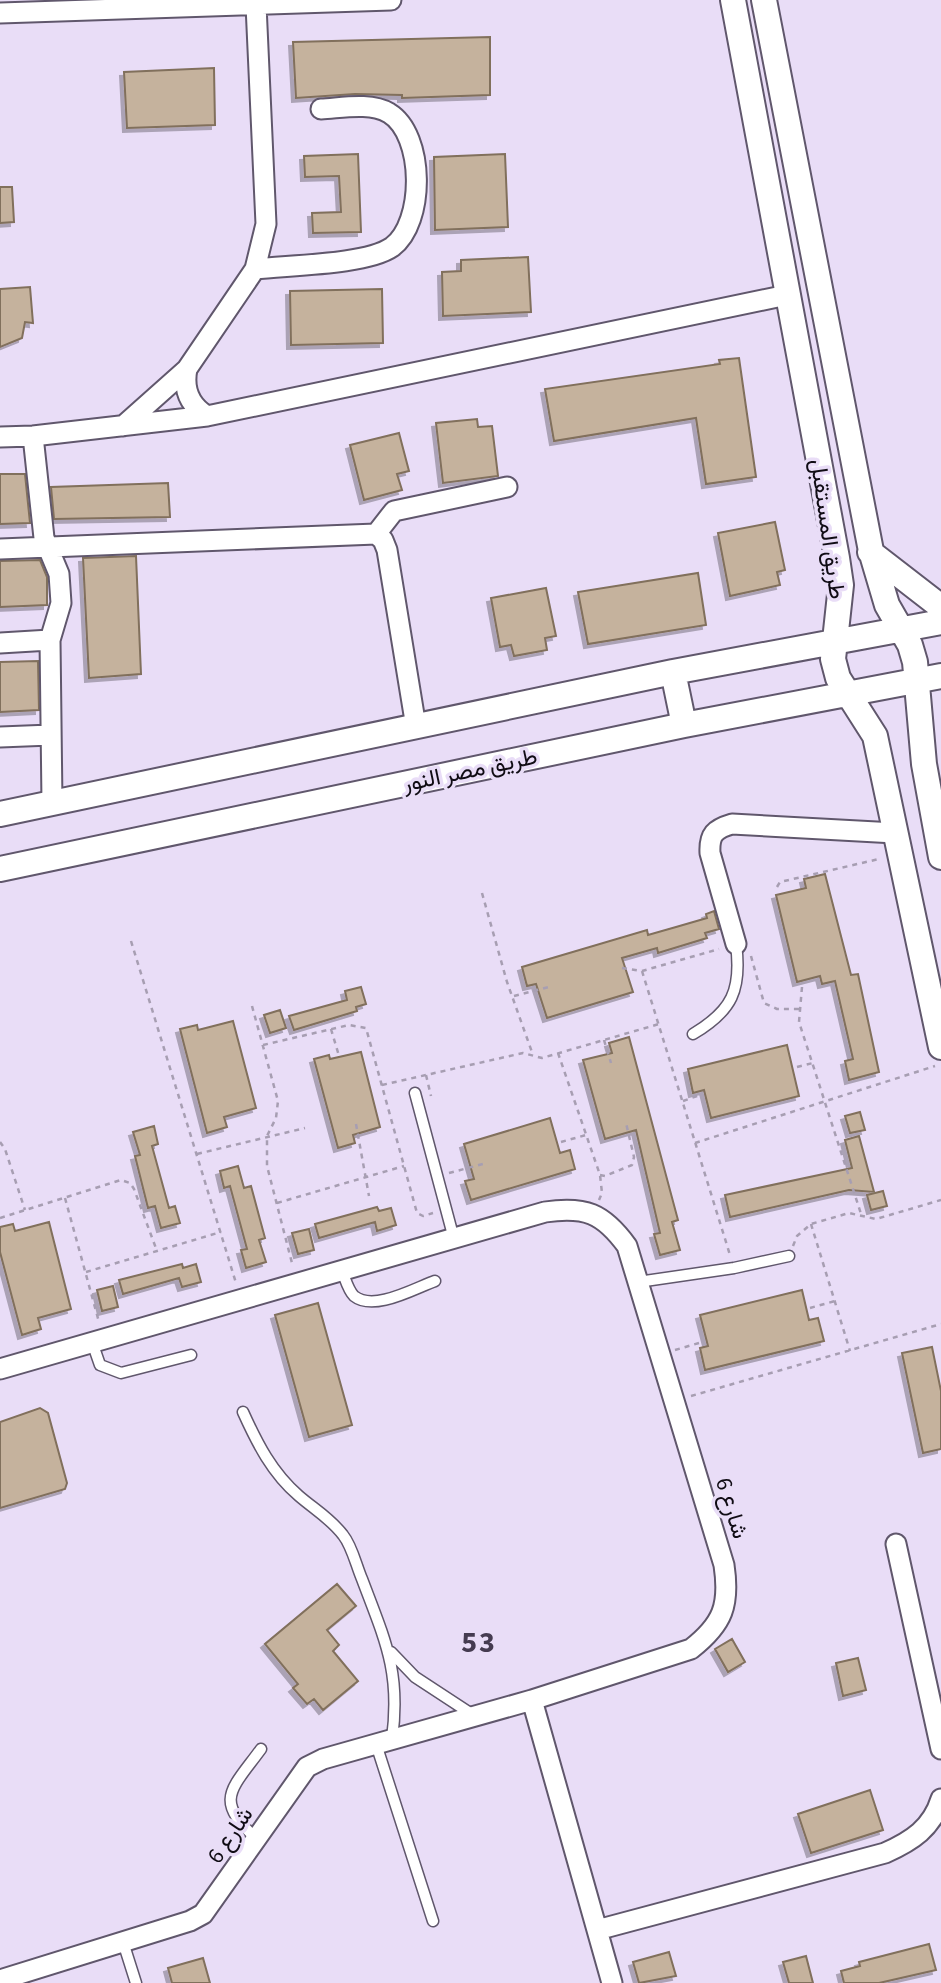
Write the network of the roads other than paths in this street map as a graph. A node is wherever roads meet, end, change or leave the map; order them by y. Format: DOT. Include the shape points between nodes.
graph roads {
  1 [pos="391,0"];
  2 [pos="733,0"];
  3 [pos="764,0"];
  4 [pos="182,4"];
  5 [pos="256,5"];
  6 [pos="0,13"];
  7 [pos="321,109"];
  8 [pos="255,269"];
  9 [pos="787,295"];
  10 [pos="187,369"];
  11 [pos="208,416"];
  12 [pos="124,426"];
  13 [pos="33,436"];
  14 [pos="0,437"];
  15 [pos="507,487"];
  16 [pos="376,534"];
  17 [pos="48,547"];
  18 [pos="0,549"];
  19 [pos="871,551"];
  20 [pos="837,558"];
  21 [pos="941,607"];
  22 [pos="941,622"];
  23 [pos="900,629"];
  24 [pos="50,640"];
  25 [pos="835,640"];
  26 [pos="0,643"];
  27 [pos="673,672"];
  28 [pos="941,676"];
  29 [pos="916,680"];
  30 [pos="849,694"];
  31 [pos="684,724"];
  32 [pos="416,727"];
  33 [pos="51,735"];
  34 [pos="0,737"];
  35 [pos="924,764"];
  36 [pos="883,772"];
  37 [pos="52,803"];
  38 [pos="0,814"];
  39 [pos="897,843"];
  40 [pos="941,857"];
  41 [pos="0,869"];
  42 [pos="736,944"];
  43 [pos="693,1034"];
  44 [pos="941,1047"];
  45 [pos="415,1093"];
  46 [pos="454,1239"];
  47 [pos="789,1256"];
  48 [pos="342,1270"];
  49 [pos="435,1281"];
  50 [pos="638,1282"];
  51 [pos="98,1341"];
  52 [pos="191,1355"];
  53 [pos="1,1364"];
  54 [pos="243,1412"];
  55 [pos="896,1544"];
  56 [pos="390,1652"];
  57 [pos="532,1700"];
  58 [pos="474,1716"];
  59 [pos="384,1742"];
  60 [pos="261,1749"];
  61 [pos="941,1749"];
  62 [pos="941,1798"];
  63 [pos="257,1839"];
  64 [pos="433,1921"];
  65 [pos="597,1930"];
  66 [pos="122,1942"];
  67 [pos="0,1980"];
  68 [pos="136,1983"];
  69 [pos="612,1983"];
  1 -- 5 [label="street"];
  2 -- 9 [label="street, طريق المستقبل"];
  3 -- 19 [label="street, طريق المستقبل"];
  4 -- 5 [label="street"];
  4 -- 6 [label="street"];
  5 -- 8 [label="street" via="266,225"];
  7 -- 8 [label="street" via="371,107 402,124 411,146 416,201 411,222 399,240 374,255"];
  8 -- 10 [label="street"];
  9 -- 11 [label="street"];
  9 -- 20 [label="street, طريق المستقبل"];
  10 -- 11 [label="street" via="189,397"];
  10 -- 12 [label="street"];
  11 -- 12 [label="street"];
  12 -- 13 [label="street"];
  13 -- 14 [label="street"];
  13 -- 17 [label="street"];
  15 -- 16 [label="street" via="394,511"];
  16 -- 17 [label="street"];
  16 -- 32 [label="street" via="387,550"];
  17 -- 18 [label="street"];
  17 -- 24 [label="street" via="59,574 61,603"];
  19 -- 20 [label="street"];
  19 -- 21 [label="street"];
  19 -- 23 [label="street, طريق المستقبل" via="887,605"];
  20 -- 25 [label="street, طريق المستقبل" via="841,585"];
  22 -- 23 [label="street"];
  23 -- 25 [label="street"];
  23 -- 29 [label="street, طريق المستقبل" via="913,653"];
  24 -- 26 [label="street"];
  24 -- 33 [label="street"];
  25 -- 27 [label="street"];
  25 -- 30 [label="street, طريق المستقبل" via="833,659"];
  27 -- 31 [label="street"];
  27 -- 32 [label="street"];
  28 -- 29 [label="street, طريق مصر النور"];
  29 -- 30 [label="street, طريق مصر النور"];
  29 -- 35 [label="street, طريق المستقبل"];
  30 -- 31 [label="street, طريق مصر النور"];
  30 -- 36 [label="street, طريق المستقبل" via="875,737"];
  31 -- 41 [label="street, طريق مصر النور"];
  32 -- 37 [label="street"];
  33 -- 34 [label="street"];
  33 -- 37 [label="street"];
  35 -- 36 [label="street"];
  35 -- 40 [label="street, طريق المستقبل"];
  36 -- 39 [label="street, طريق المستقبل"];
  37 -- 38 [label="street"];
  39 -- 42 [label="street" via="732,824 716,829 709,840 710,853"];
  39 -- 44 [label="street, طريق المستقبل"];
  42 -- 43 [label="lane" via="740,972 733,998 716,1020"];
  45 -- 46 [label="lane"];
  46 -- 48 [label="street"];
  46 -- 50 [label="street, شارع 6" via="545,1212 569,1208 592,1213 613,1226 627,1245"];
  47 -- 50 [label="lane"];
  48 -- 49 [label="lane" via="352,1294 363,1301"];
  48 -- 51 [label="street"];
  50 -- 57 [label="street, شارع 6" via="724,1565 728,1589 723,1613 710,1634 691,1649"];
  51 -- 52 [label="lane" via="100,1365 121,1373"];
  51 -- 53 [label="street"];
  54 -- 56 [label="lane" via="275,1471 345,1538"];
  55 -- 61 [label="street"];
  56 -- 58 [label="lane" via="415,1677"];
  56 -- 59 [label="lane" via="395,1681"];
  57 -- 58 [label="street, شارع 6"];
  57 -- 65 [label="street"];
  58 -- 59 [label="street, شارع 6"];
  59 -- 63 [label="street, شارع 6" via="307,1767"];
  59 -- 64 [label="lane"];
  60 -- 63 [label="lane" via="233,1788 229,1804 234,1819"];
  62 -- 65 [label="street" via="936,1815 914,1840 885,1853"];
  63 -- 66 [label="street, شارع 6" via="203,1914"];
  65 -- 69 [label="street"];
  66 -- 67 [label="street, شارع 6"];
  66 -- 68 [label="lane"];
}
